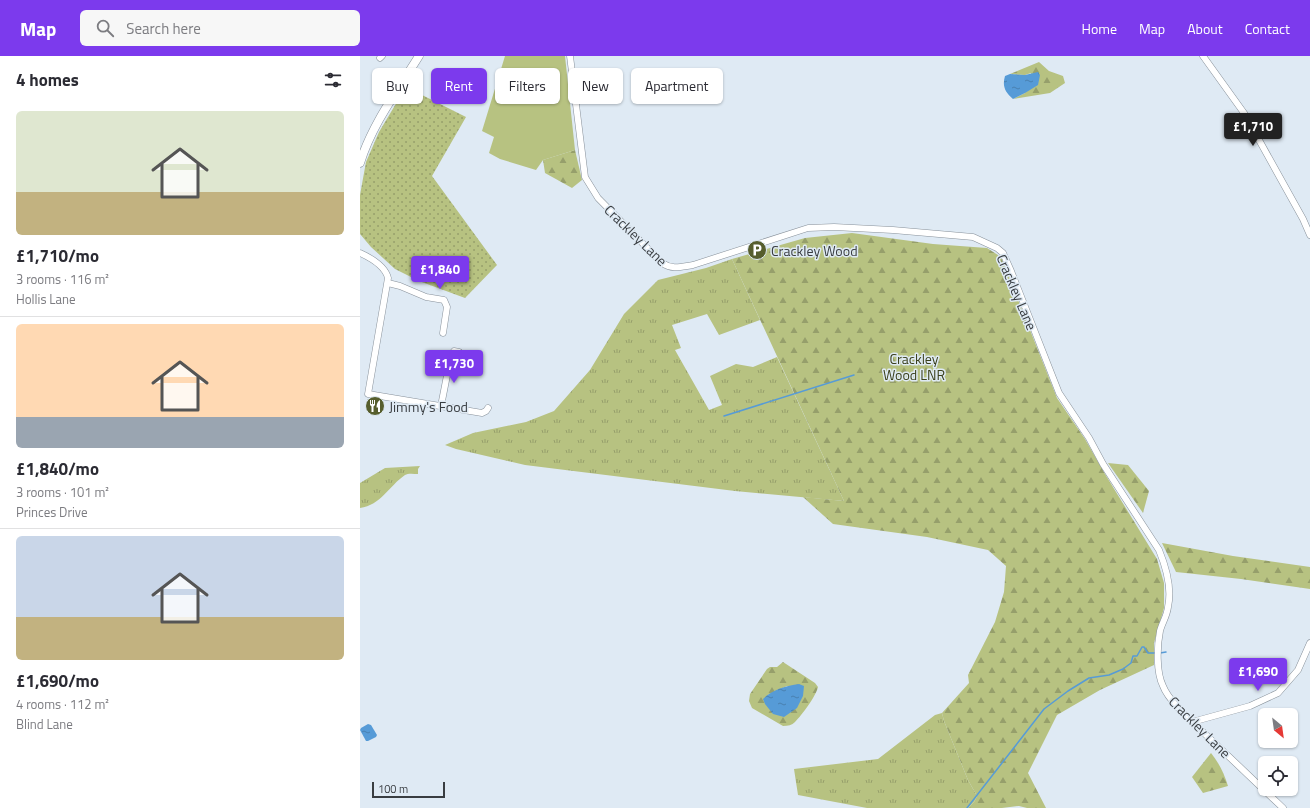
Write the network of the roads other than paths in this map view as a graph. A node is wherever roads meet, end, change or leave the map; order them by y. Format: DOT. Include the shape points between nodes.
graph roads {
  1 [pos="419,56"];
  2 [pos="570,56"];
  3 [pos="1203,56"];
  4 [pos="360,162"];
  5 [pos="1310,235"];
  6 [pos="360,253"];
  7 [pos="388,283"];
  8 [pos="443,333"];
  9 [pos="459,352"];
  10 [pos="441,406"];
  11 [pos="488,408"];
  12 [pos="1310,643"];
  13 [pos="1192,722"];
  14 [pos="1283,808"];
  1 -- 4 [label="main road" via="378,122"];
  2 -- 13 [label="street, Crackley Lane" via="585,177 598,198 662,263 669,267 692,265 808,228 834,227 973,237 1003,253 1059,393 1159,550 1169,581 1168,607 1160,630 1158,648 1159,673 1169,697"];
  3 -- 5 [label="street" via="1244,113"];
  6 -- 7 [label="street" via="382,268 388,276"];
  7 -- 8 [label="street" via="426,297 444,300 447,307"];
  7 -- 10 [label="street" via="368,394"];
  9 -- 10 [label="street" via="454,351 451,355"];
  10 -- 11 [label="street" via="482,413"];
  12 -- 13 [label="street" via="1298,670 1278,694 1250,706"];
  13 -- 14 [label="street, Crackley Lane"];
}
